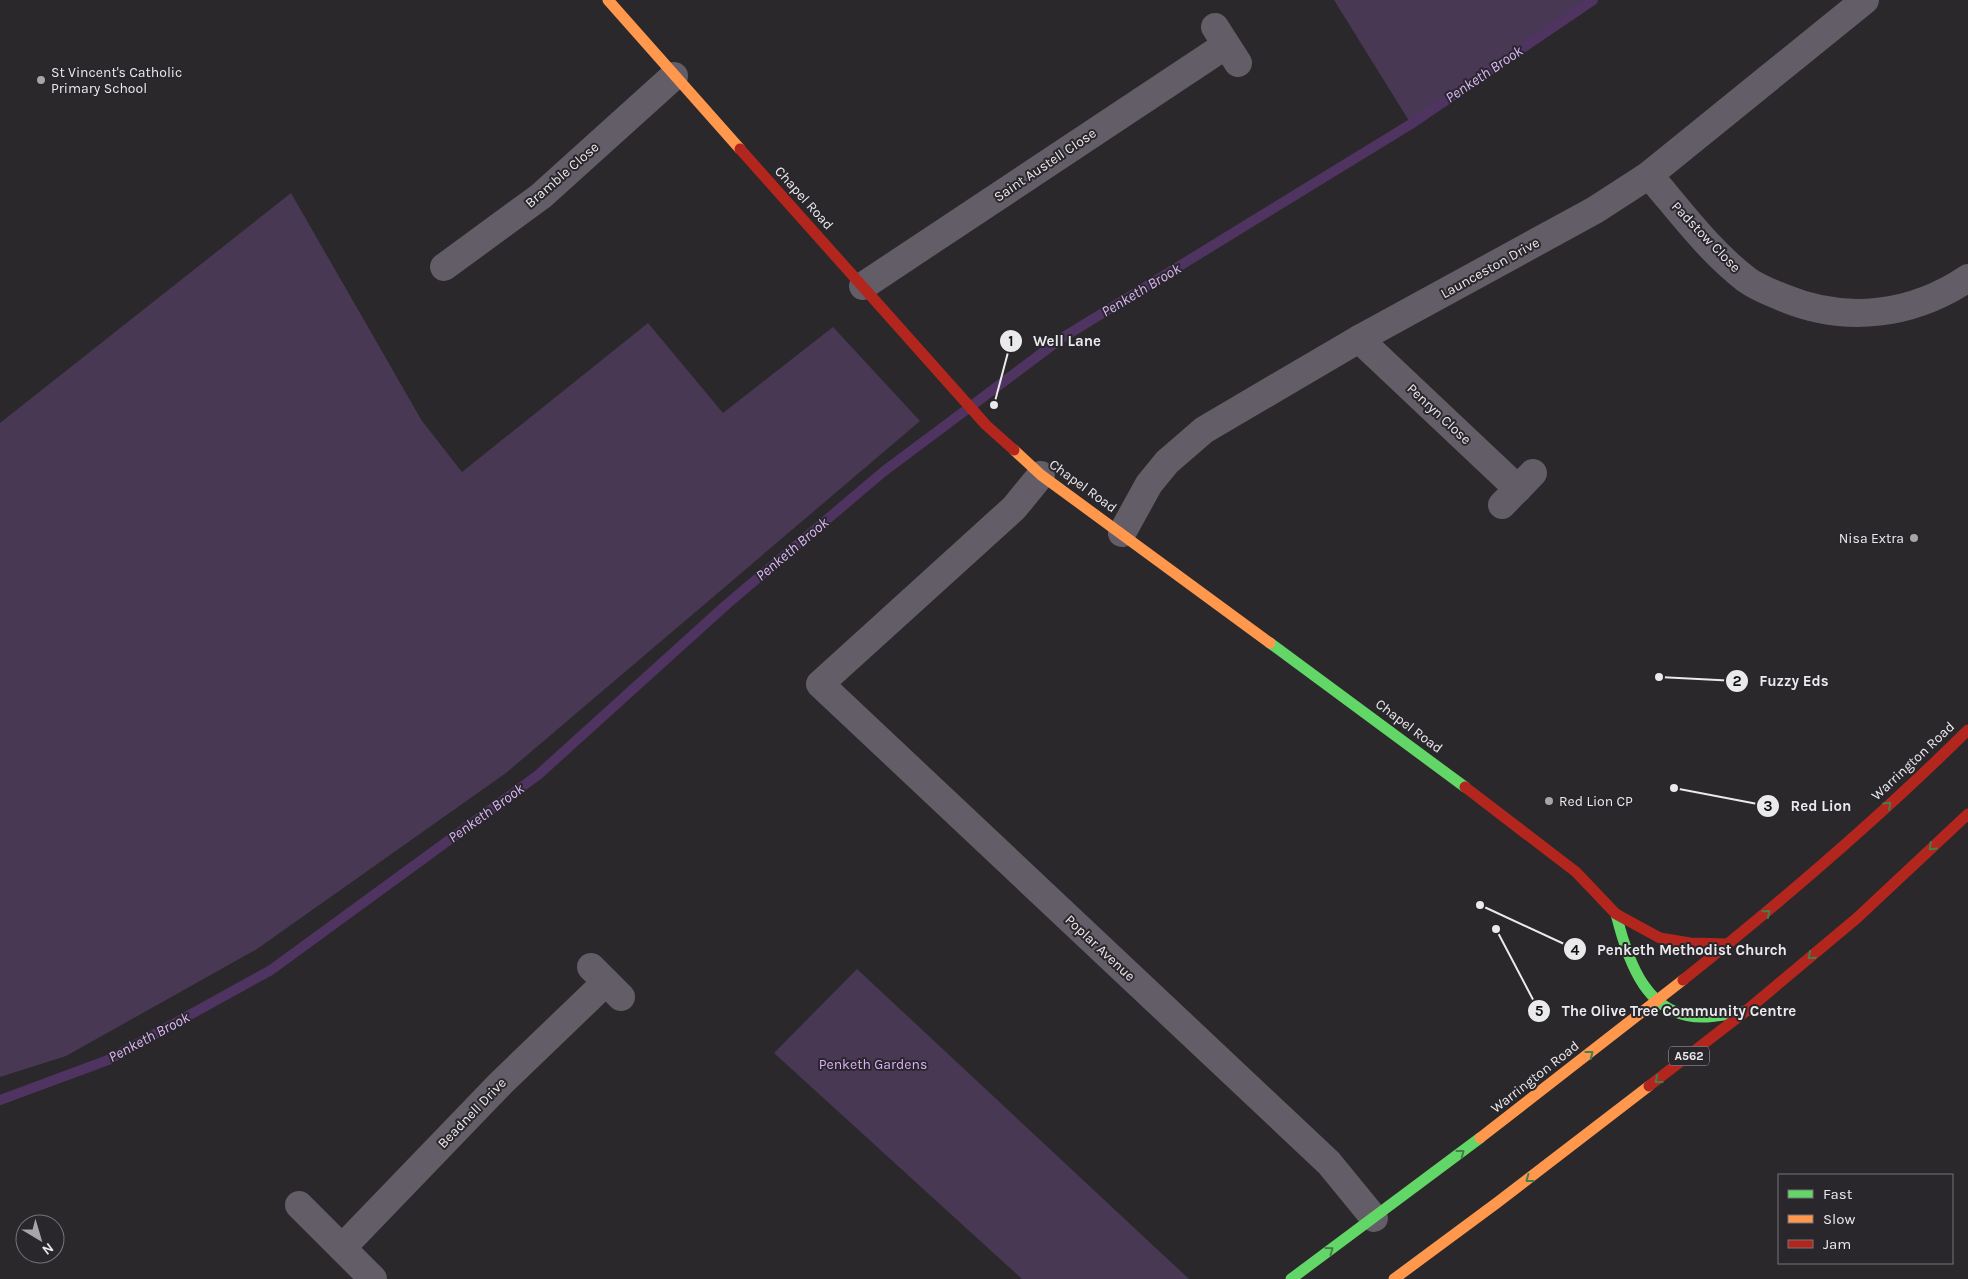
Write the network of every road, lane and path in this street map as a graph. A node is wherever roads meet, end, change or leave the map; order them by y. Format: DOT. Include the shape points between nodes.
graph roads {
  1 [pos="608,0"];
  2 [pos="1865,0"];
  3 [pos="1226,45"];
  4 [pos="674,76"];
  5 [pos="1649,175"];
  6 [pos="444,267"];
  7 [pos="1968,278"];
  8 [pos="863,286"];
  9 [pos="1359,339"];
  10 [pos="1041,475"];
  11 [pos="1517,489"];
  12 [pos="1122,533"];
  13 [pos="1968,730"];
  14 [pos="1968,814"];
  15 [pos="1616,914"];
  16 [pos="1729,944"];
  17 [pos="606,982"];
  18 [pos="1656,1001"];
  19 [pos="1746,1011"];
  20 [pos="299,1205"];
  21 [pos="1374,1218"];
  22 [pos="342,1248"];
  23 [pos="373,1279"];
  24 [pos="1291,1279"];
  25 [pos="1394,1279"];
  1 -- 4 [label="street, Chapel Road"];
  2 -- 5 [label="street, Launceston Drive"];
  3 -- 8 [label="street, Saint Austell Close"];
  4 -- 6 [label="street, Bramble Close" via="541,196"];
  4 -- 8 [label="street, Chapel Road"];
  5 -- 7 [label="street, Padstow Close" via="1703,238 1748,281 1799,304 1851,313 1905,308 1950,290"];
  5 -- 9 [label="street, Launceston Drive" via="1595,210"];
  8 -- 10 [label="street, Chapel Road" via="986,424"];
  9 -- 11 [label="street, Penryn Close"];
  9 -- 12 [label="street, Launceston Drive" via="1204,430 1168,462 1150,484"];
  10 -- 12 [label="street, Chapel Road"];
  10 -- 21 [label="street, Poplar Avenue" via="1014,508 820,684 1329,1163"];
  12 -- 15 [label="street, Chapel Road" via="1515,824 1576,872"];
  16 -- 13 [label="street, Warrington Road, one-way" via="1856,836"];
  14 -- 19 [label="street, A562, one-way" via="1857,918"];
  15 -- 16 [label="street, Chapel Road" via="1660,938 1690,944"];
  15 -- 18 [label="street" via="1624,948 1639,978"];
  16 -- 18 [label="street, Warrington Road"];
  17 -- 22 [label="street, Beadnell Drive" via="502,1083"];
  18 -- 19 [label="street" via="1677,1013 1706,1017"];
  21 -- 18 [label="street, Warrington Road, one-way" via="1524,1106"];
  19 -- 25 [label="street, A562, one-way"];
  20 -- 22 [label="street"];
  24 -- 21 [label="street, Warrington Road, one-way"];
  22 -- 23 [label="street"];
}
